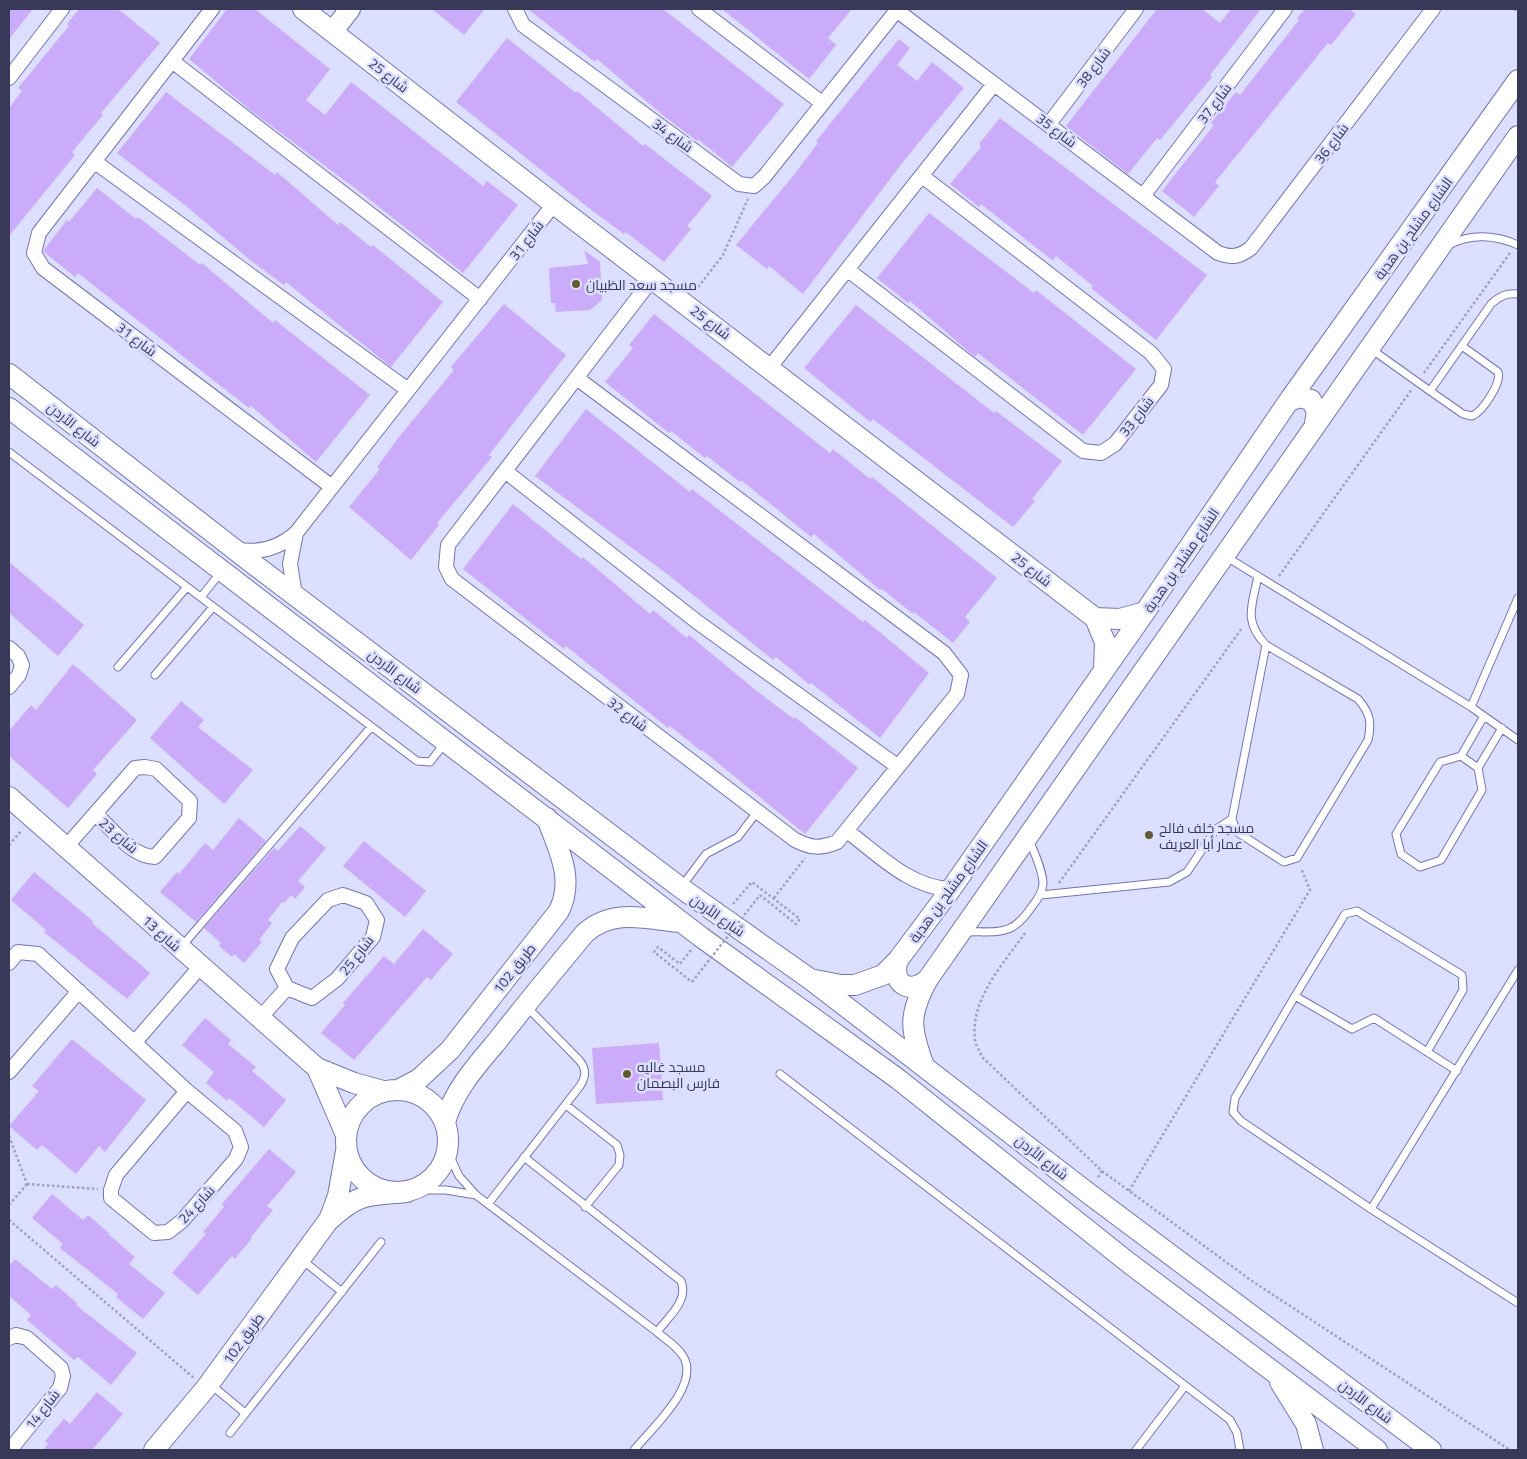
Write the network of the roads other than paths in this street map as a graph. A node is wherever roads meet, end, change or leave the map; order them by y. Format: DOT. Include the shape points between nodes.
graph roads {
  1 [pos="62,9"];
  2 [pos="212,9"];
  3 [pos="303,9"];
  4 [pos="350,9"];
  5 [pos="515,9"];
  6 [pos="698,9"];
  7 [pos="1136,9"];
  8 [pos="1285,9"];
  9 [pos="1433,9"];
  10 [pos="896,10"];
  11 [pos="333,31"];
  12 [pos="172,61"];
  13 [pos="9,78"];
  14 [pos="1518,80"];
  15 [pos="994,84"];
  16 [pos="822,103"];
  17 [pos="1049,124"];
  18 [pos="1518,136"];
  19 [pos="95,162"];
  20 [pos="922,176"];
  21 [pos="1143,196"];
  22 [pos="554,204"];
  23 [pos="1517,245"];
  24 [pos="1218,253"];
  25 [pos="1436,253"];
  26 [pos="848,270"];
  27 [pos="653,278"];
  28 [pos="1518,294"];
  29 [pos="480,299"];
  30 [pos="1462,346"];
  31 [pos="1368,348"];
  32 [pos="770,367"];
  33 [pos="9,374"];
  34 [pos="578,379"];
  35 [pos="408,390"];
  36 [pos="1430,391"];
  37 [pos="1288,402"];
  38 [pos="9,408"];
  39 [pos="1315,422"];
  40 [pos="9,452"];
  41 [pos="504,471"];
  42 [pos="332,487"];
  43 [pos="296,533"];
  44 [pos="234,548"];
  45 [pos="1225,556"];
  46 [pos="221,571"];
  47 [pos="1258,576"];
  48 [pos="187,587"];
  49 [pos="295,595"];
  50 [pos="201,598"];
  51 [pos="1518,598"];
  52 [pos="213,607"];
  53 [pos="1145,612"];
  54 [pos="1095,618"];
  55 [pos="1266,645"];
  56 [pos="9,648"];
  57 [pos="118,667"];
  58 [pos="1104,669"];
  59 [pos="155,675"];
  60 [pos="9,687"];
  61 [pos="1471,708"];
  62 [pos="1484,716"];
  63 [pos="371,726"];
  64 [pos="1502,728"];
  65 [pos="1518,740"];
  66 [pos="446,742"];
  67 [pos="1461,756"];
  68 [pos="897,766"];
  69 [pos="1478,768"];
  70 [pos="9,797"];
  71 [pos="757,812"];
  72 [pos="96,814"];
  73 [pos="547,818"];
  74 [pos="1232,819"];
  75 [pos="847,831"];
  76 [pos="1028,837"];
  77 [pos="66,847"];
  78 [pos="680,888"];
  79 [pos="951,889"];
  80 [pos="1040,895"];
  81 [pos="681,922"];
  82 [pos="961,932"];
  83 [pos="180,949"];
  84 [pos="898,960"];
  85 [pos="9,963"];
  86 [pos="200,967"];
  87 [pos="1518,970"];
  88 [pos="810,978"];
  89 [pos="928,979"];
  90 [pos="287,988"];
  91 [pos="79,991"];
  92 [pos="1295,996"];
  93 [pos="524,1005"];
  94 [pos="260,1018"];
  95 [pos="135,1042"];
  96 [pos="1426,1052"];
  97 [pos="924,1066"];
  98 [pos="317,1068"];
  99 [pos="1457,1071"];
  100 [pos="9,1072"];
  101 [pos="780,1074"];
  102 [pos="187,1090"];
  103 [pos="391,1090"];
  104 [pos="566,1105"];
  105 [pos="445,1122"];
  106 [pos="346,1143"];
  107 [pos="448,1152"];
  108 [pos="524,1157"];
  109 [pos="412,1191"];
  110 [pos="476,1195"];
  111 [pos="488,1204"];
  112 [pos="585,1207"];
  113 [pos="1371,1209"];
  114 [pos="328,1222"];
  115 [pos="381,1242"];
  116 [pos="301,1259"];
  117 [pos="1129,1264"];
  118 [pos="342,1292"];
  119 [pos="1222,1292"];
  120 [pos="1518,1303"];
  121 [pos="657,1332"];
  122 [pos="9,1338"];
  123 [pos="1272,1370"];
  124 [pos="208,1386"];
  125 [pos="1185,1386"];
  126 [pos="245,1413"];
  127 [pos="230,1433"];
  128 [pos="10,1450"];
  129 [pos="154,1450"];
  130 [pos="634,1450"];
  131 [pos="1136,1450"];
  132 [pos="1240,1450"];
  133 [pos="1313,1450"];
  134 [pos="1377,1450"];
  135 [pos="1431,1450"];
  1 -- 13 [label="street"];
  2 -- 12 [label="street, شارع 31"];
  3 -- 11 [label="street, شارع 25"];
  4 -- 11 [label="street"];
  5 -- 16 [label="street, شارع 34" via="523,25 739,184 754,186 764,177"];
  6 -- 16 [label="street"];
  7 -- 17 [label="street, شارع 38"];
  8 -- 21 [label="street, شارع 37"];
  9 -- 24 [label="street, شارع 36" via="1251,248 1230,258"];
  10 -- 15 [label="street, شارع 35"];
  10 -- 16 [label="street"];
  11 -- 22 [label="street, شارع 25"];
  12 -- 19 [label="street, شارع 31"];
  12 -- 29 [label="street"];
  14 -- 37 [label="street, الشارع مشلح بن هدبة"];
  15 -- 17 [label="street, شارع 35"];
  15 -- 20 [label="street"];
  17 -- 21 [label="street, شارع 35"];
  18 -- 25 [label="street"];
  19 -- 35 [label="street"];
  19 -- 42 [label="street, شارع 31" via="40,233 34,253 43,268"];
  20 -- 26 [label="street"];
  20 -- 26 [label="street, شارع 33" via="1151,353 1164,369 1161,385 1115,444 1101,453 1082,451"];
  21 -- 24 [label="street, شارع 35"];
  22 -- 27 [label="street, شارع 25"];
  22 -- 29 [label="street, شارع 31"];
  23 -- 25 [label="lane" via="1492,237 1478,237 1456,241"];
  25 -- 31 [label="street"];
  26 -- 32 [label="street"];
  27 -- 32 [label="street, شارع 25"];
  27 -- 34 [label="street, شارع 32"];
  28 -- 30 [label="lane" via="1508,293 1499,297"];
  29 -- 35 [label="street, شارع 31"];
  30 -- 36 [label="lane"];
  30 -- 36 [label="lane" via="1498,372 1498,384 1479,411 1472,416 1463,414"];
  31 -- 36 [label="lane"];
  31 -- 39 [label="street"];
  32 -- 54 [label="street, شارع 25"];
  33 -- 44 [label="street, شارع الأردن"];
  34 -- 41 [label="street, شارع 32"];
  34 -- 68 [label="street" via="944,652 961,675 957,694"];
  35 -- 42 [label="street, شارع 31"];
  37 -- 39 [label="street" via="1299,396 1311,400 1317,411"];
  37 -- 53 [label="street, الشارع مشلح بن هدبة"];
  38 -- 46 [label="street, شارع الأردن"];
  39 -- 45 [label="street"];
  40 -- 48 [label="lane"];
  41 -- 68 [label="street" via="696,621"];
  41 -- 71 [label="street, شارع 32" via="448,546 446,566 452,579"];
  42 -- 43 [label="street, شارع 31"];
  43 -- 44 [label="street, شارع 31" via="272,548 253,551"];
  43 -- 49 [label="street, شارع 31" via="290,564"];
  44 -- 49 [label="street, شارع الأردن"];
  45 -- 47 [label="lane"];
  45 -- 76 [label="street"];
  46 -- 50 [label="lane"];
  46 -- 66 [label="street, شارع الأردن"];
  47 -- 55 [label="lane" via="1250,618 1255,634"];
  47 -- 61 [label="lane"];
  48 -- 50 [label="lane"];
  48 -- 57 [label="lane"];
  49 -- 78 [label="street, شارع الأردن"];
  50 -- 52 [label="lane"];
  51 -- 61 [label="lane"];
  52 -- 59 [label="lane"];
  52 -- 63 [label="lane"];
  53 -- 54 [label="street" via="1120,619"];
  53 -- 58 [label="street, الشارع مشلح بن هدبة"];
  54 -- 58 [label="street, شارع 25" via="1105,642"];
  55 -- 74 [label="lane"];
  55 -- 74 [label="lane" via="1358,699 1368,710 1371,725 1368,740 1297,858 1284,862 1237,832"];
  56 -- 60 [label="street" via="22,665 19,675"];
  58 -- 79 [label="street, الشارع مشلح بن هدبة"];
  61 -- 62 [label="lane"];
  62 -- 64 [label="lane"];
  62 -- 67 [label="lane"];
  63 -- 66 [label="lane" via="421,763 430,762"];
  63 -- 83 [label="lane"];
  64 -- 65 [label="lane"];
  64 -- 69 [label="lane"];
  66 -- 73 [label="street, شارع الأردن"];
  67 -- 69 [label="lane"];
  67 -- 69 [label="lane" via="1440,762 1396,834 1401,854 1420,867 1441,860 1482,790"];
  68 -- 75 [label="street"];
  70 -- 77 [label="street, شارع 13"];
  71 -- 75 [label="street, شارع 32" via="795,840 812,848 837,842"];
  71 -- 78 [label="lane" via="738,837 706,854"];
  72 -- 72 [label="street, 23 شارع" via="135,768 145,767 156,769 190,801 191,809 189,818 155,857 137,852"];
  72 -- 77 [label="street, 23 شارع"];
  73 -- 81 [label="street, شارع الأردن"];
  73 -- 103 [label="street, طريق 102" via="567,877 559,911 450,1050 419,1079"];
  74 -- 80 [label="lane" via="1216,829 1187,872 1169,882"];
  75 -- 79 [label="street" via="912,879 931,887"];
  76 -- 80 [label="lane" via="1043,884"];
  76 -- 82 [label="street"];
  77 -- 83 [label="street, شارع 13"];
  78 -- 88 [label="street, شارع الأردن"];
  79 -- 84 [label="street, الشارع مشلح بن هدبة"];
  80 -- 82 [label="lane" via="1015,928"];
  81 -- 93 [label="street" via="622,917 596,923"];
  81 -- 117 [label="street, شارع الأردن" via="898,1079"];
  82 -- 89 [label="street"];
  83 -- 86 [label="street, شارع 13"];
  84 -- 88 [label="street, الشارع مشلح بن هدبة" via="883,975 855,985"];
  84 -- 89 [label="street" via="895,968 897,978 903,984 912,987"];
  85 -- 91 [label="street, شارع 24" via="18,952 38,954"];
  86 -- 94 [label="street, شارع 13"];
  86 -- 95 [label="street"];
  87 -- 99 [label="lane"];
  88 -- 97 [label="street, شارع الأردن"];
  89 -- 97 [label="street" via="915,1002 913,1018 913,1031"];
  90 -- 90 [label="street, شارع 25" via="277,969 292,938 328,900 343,895 366,903 377,920 373,937 337,979 312,998"];
  90 -- 94 [label="street"];
  91 -- 95 [label="street, شارع 24"];
  91 -- 100 [label="street"];
  92 -- 96 [label="lane" via="1352,1029 1374,1018"];
  92 -- 96 [label="lane" via="1345,914 1357,911 1462,975 1463,990"];
  92 -- 113 [label="lane" via="1235,1098 1232,1112"];
  93 -- 104 [label="lane" via="584,1066 584,1080"];
  93 -- 105 [label="street" via="451,1102"];
  94 -- 98 [label="street, شارع 13"];
  95 -- 102 [label="street, شارع 24"];
  96 -- 99 [label="lane"];
  97 -- 119 [label="street, شارع الأردن"];
  98 -- 103 [label="street, شارع 13" via="354,1083"];
  98 -- 106 [label="street, شارع 13"];
  99 -- 113 [label="lane"];
  101 -- 125 [label="lane"];
  102 -- 102 [label="street, شارع 24" via="235,1131 241,1147 236,1159 182,1221 168,1232 154,1233 111,1198 111,1190 116,1175"];
  103 -- 105 [label="street" via="413,1092 427,1099"];
  103 -- 106 [label="street" via="369,1097 358,1108 350,1120"];
  104 -- 108 [label="lane"];
  104 -- 112 [label="lane" via="617,1145 620,1155 619,1165"];
  105 -- 107 [label="street"];
  106 -- 109 [label="street" via="352,1166 362,1179 391,1193"];
  106 -- 114 [label="street, طريق 102" via="338,1196"];
  107 -- 109 [label="street" via="436,1176"];
  107 -- 110 [label="lane" via="459,1176"];
  108 -- 111 [label="lane"];
  108 -- 112 [label="lane"];
  109 -- 110 [label="lane" via="446,1190"];
  109 -- 114 [label="street, طريق 102" via="359,1198 347,1204"];
  110 -- 111 [label="lane"];
  111 -- 121 [label="lane"];
  112 -- 121 [label="lane" via="681,1281 683,1299"];
  113 -- 120 [label="lane"];
  114 -- 116 [label="street, طريق 102"];
  115 -- 118 [label="lane"];
  116 -- 118 [label="lane"];
  116 -- 124 [label="street, طريق 102"];
  117 -- 119 [label="street" via="1124,1255 1125,1244 1133,1237 1138,1238 1191,1278"];
  117 -- 123 [label="street, شارع الأردن"];
  118 -- 126 [label="lane"];
  119 -- 135 [label="street, شارع الأردن"];
  121 -- 130 [label="lane" via="683,1356 688,1370 686,1384"];
  122 -- 128 [label="street, شارع 14" via="16,1335 27,1338 61,1368 63,1376 60,1388"];
  123 -- 133 [label="street" via="1306,1424"];
  123 -- 134 [label="street, شارع الأردن"];
  124 -- 126 [label="lane"];
  124 -- 129 [label="street, طريق 102"];
  125 -- 131 [label="lane"];
  125 -- 132 [label="lane" via="1230,1420 1237,1433"];
  126 -- 127 [label="lane"];
}
